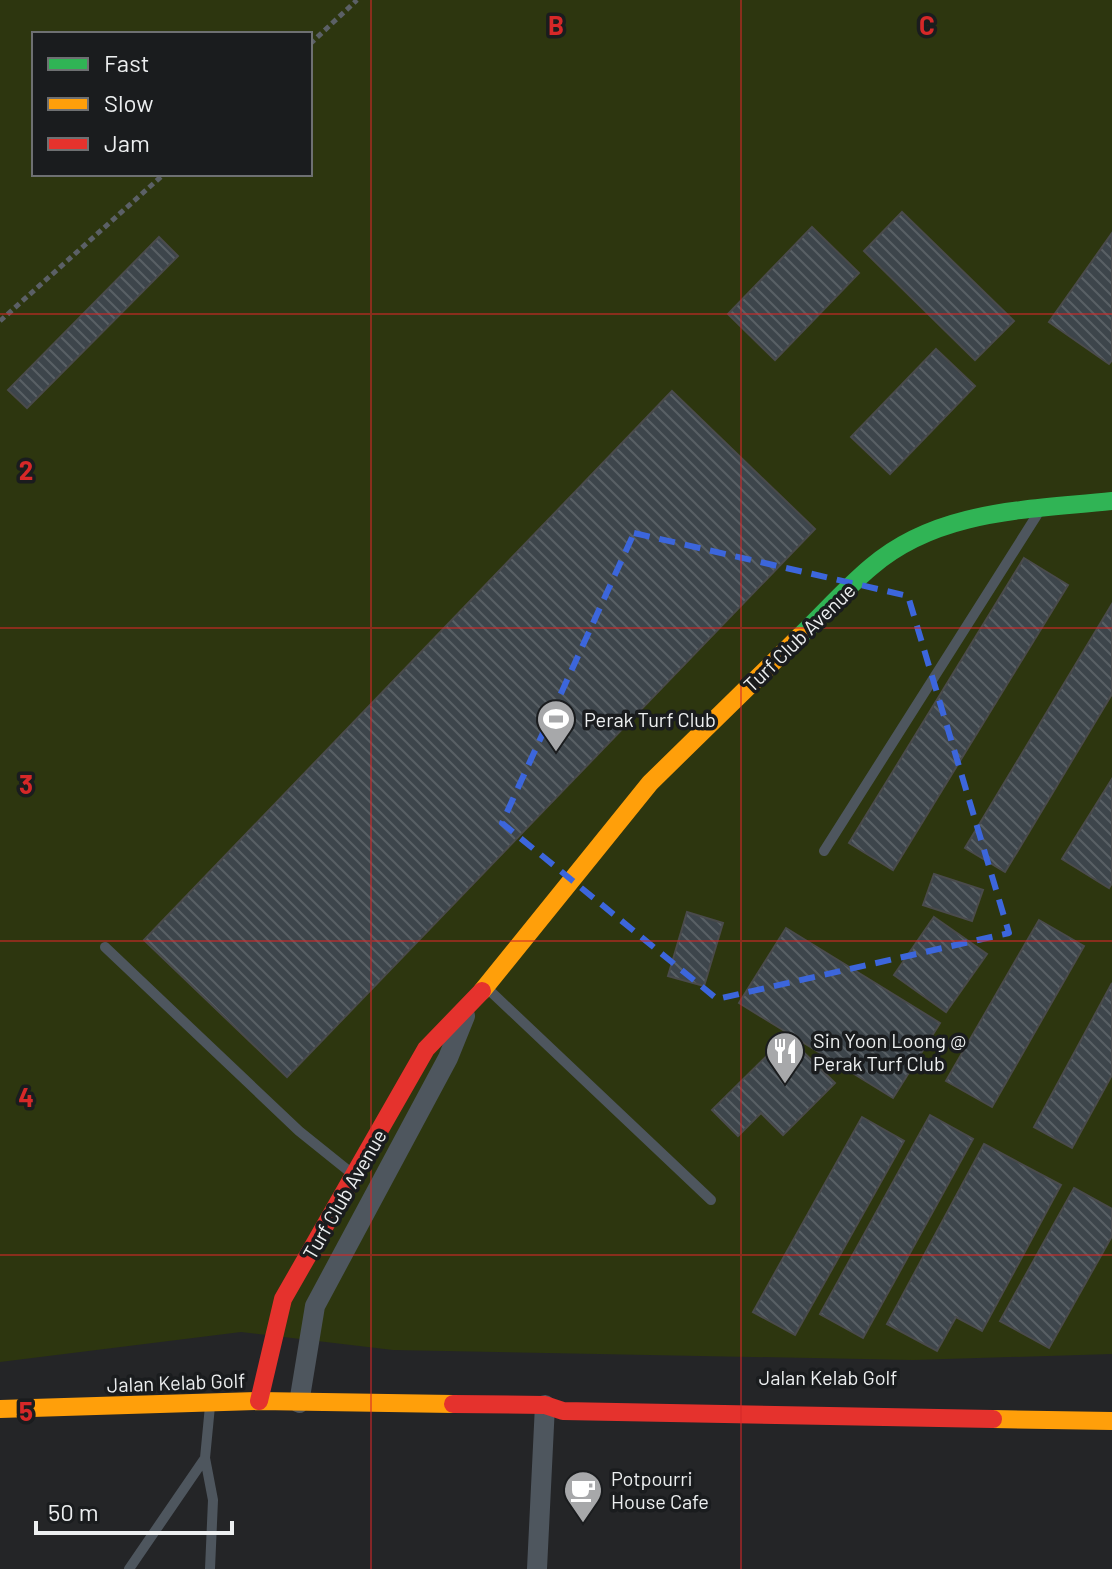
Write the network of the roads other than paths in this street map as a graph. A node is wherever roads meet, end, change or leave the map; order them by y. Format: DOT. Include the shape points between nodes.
graph roads {
  1 [pos="1112,501"];
  2 [pos="1042,507"];
  3 [pos="824,851"];
  4 [pos="105,947"];
  5 [pos="485,987"];
  6 [pos="468,1008"];
  7 [pos="355,1176"];
  8 [pos="711,1200"];
  9 [pos="259,1401"];
  10 [pos="1112,1402"];
  11 [pos="299,1403"];
  12 [pos="210,1404"];
  13 [pos="545,1405"];
  14 [pos="0,1409"];
  15 [pos="1112,1421"];
  16 [pos="205,1458"];
  17 [pos="129,1569"];
  18 [pos="210,1569"];
  19 [pos="537,1569"];
  1 -- 2 [label="street, Turf Club Avenue"];
  2 -- 3 [label="lane"];
  2 -- 5 [label="street, Turf Club Avenue" via="922,534 873,565 650,783"];
  4 -- 7 [label="lane" via="299,1131"];
  5 -- 6 [label="street, Turf Club Avenue"];
  5 -- 8 [label="lane"];
  6 -- 7 [label="street, Turf Club Avenue" via="426,1049"];
  6 -- 11 [label="street, Turf Club Avenue" via="448,1058 315,1306"];
  7 -- 9 [label="street, Turf Club Avenue" via="283,1299"];
  9 -- 11 [label="street, Jalan Kelab Golf"];
  9 -- 12 [label="street, Jalan Kelab Golf"];
  10 -- 13 [label="street, Jalan Kelab Golf" via="563,1398"];
  11 -- 13 [label="street, Jalan Kelab Golf"];
  12 -- 14 [label="street, Jalan Kelab Golf"];
  12 -- 16 [label="lane"];
  13 -- 15 [label="street, Jalan Kelab Golf" via="563,1411"];
  13 -- 19 [label="street"];
  16 -- 17 [label="lane"];
  16 -- 18 [label="lane" via="213,1500"];
}
